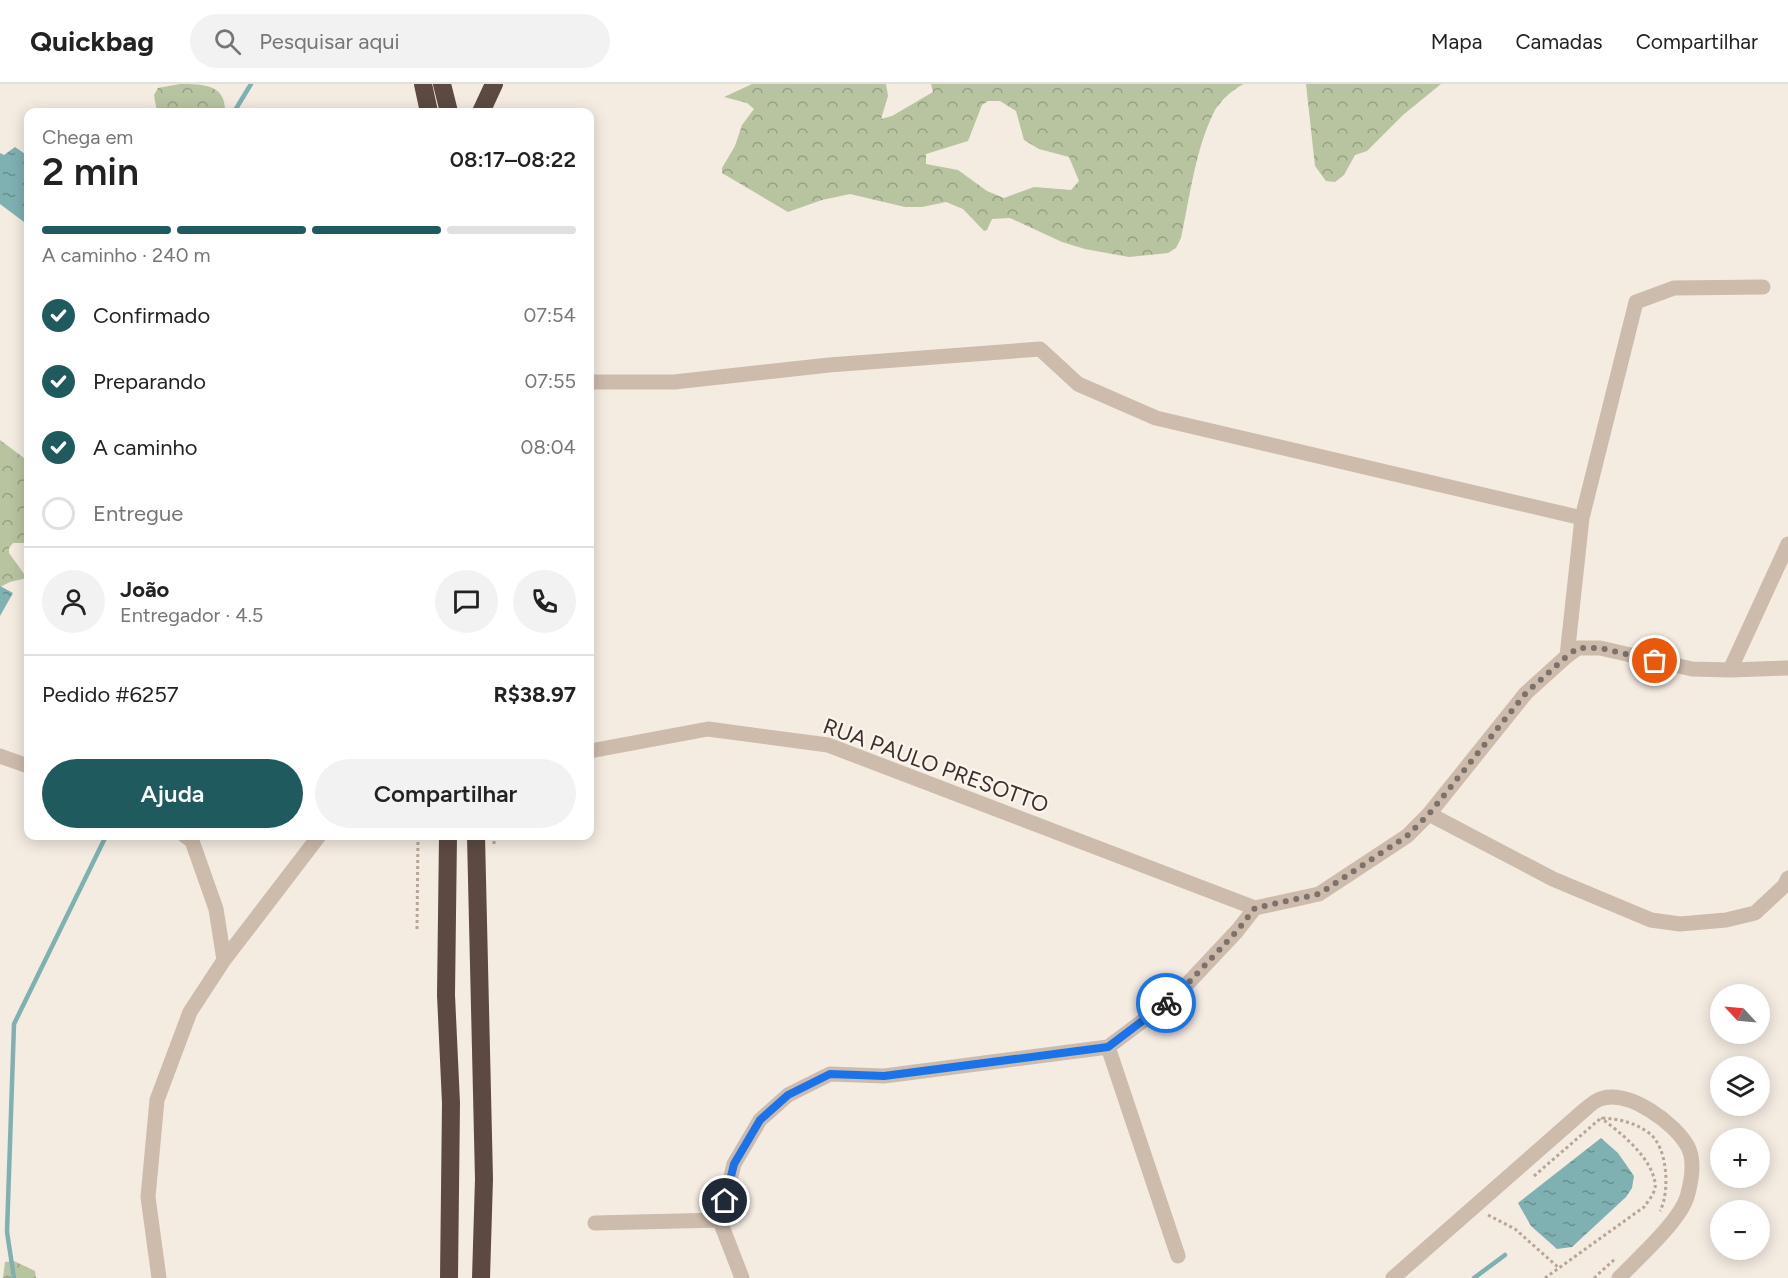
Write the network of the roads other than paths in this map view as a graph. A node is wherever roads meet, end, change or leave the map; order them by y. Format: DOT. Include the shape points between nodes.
graph roads {
  1 [pos="423,84"];
  2 [pos="442,84"];
  3 [pos="494,84"];
  4 [pos="428,108"];
  5 [pos="447,108"];
  6 [pos="483,108"];
  7 [pos="1763,287"];
  8 [pos="594,382"];
  9 [pos="1582,518"];
  10 [pos="1788,544"];
  11 [pos="1567,656"];
  12 [pos="1788,668"];
  13 [pos="1730,670"];
  14 [pos="594,750"];
  15 [pos="0,756"];
  16 [pos="24,765"];
  17 [pos="1429,814"];
  18 [pos="191,840"];
  19 [pos="316,840"];
  20 [pos="448,840"];
  21 [pos="476,840"];
  22 [pos="1788,878"];
  23 [pos="1255,908"];
  24 [pos="224,960"];
  25 [pos="1108,1047"];
  26 [pos="721,1220"];
  27 [pos="595,1223"];
  28 [pos="1178,1256"];
  29 [pos="159,1278"];
  30 [pos="449,1278"];
  31 [pos="481,1278"];
  32 [pos="742,1278"];
  33 [pos="1393,1278"];
  34 [pos="1619,1278"];
  1 -- 4 [label="highway"];
  2 -- 5 [label="highway"];
  3 -- 6 [label="highway"];
  7 -- 9 [label="street" via="1674,288 1636,302"];
  8 -- 9 [label="street" via="674,382 829,365 1040,349 1078,384 1156,418"];
  9 -- 11 [label="street"];
  10 -- 13 [label="street"];
  11 -- 13 [label="street" via="1578,648 1600,648 1692,669"];
  11 -- 17 [label="street" via="1526,693"];
  12 -- 13 [label="street"];
  14 -- 23 [label="street, RUA PAULO PRESOTTO" via="708,729 828,745"];
  15 -- 16 [label="street"];
  17 -- 22 [label="street" via="1553,879 1651,920 1680,924 1755,913"];
  17 -- 23 [label="street" via="1407,836 1319,894"];
  18 -- 24 [label="street" via="216,909"];
  19 -- 24 [label="street"];
  20 -- 30 [label="highway"];
  21 -- 31 [label="highway" via="484,1179"];
  23 -- 25 [label="street" via="1176,996"];
  24 -- 29 [label="street" via="190,1012 158,1100 148,1197"];
  25 -- 26 [label="street" via="884,1076 830,1074 788,1095 760,1120 734,1164"];
  25 -- 28 [label="street"];
  26 -- 27 [label="street"];
  26 -- 32 [label="street"];
  33 -- 34 [label="street" via="1582,1112 1599,1099 1617,1096 1644,1106 1675,1129 1689,1149 1692,1168 1686,1199 1666,1230"];
}
